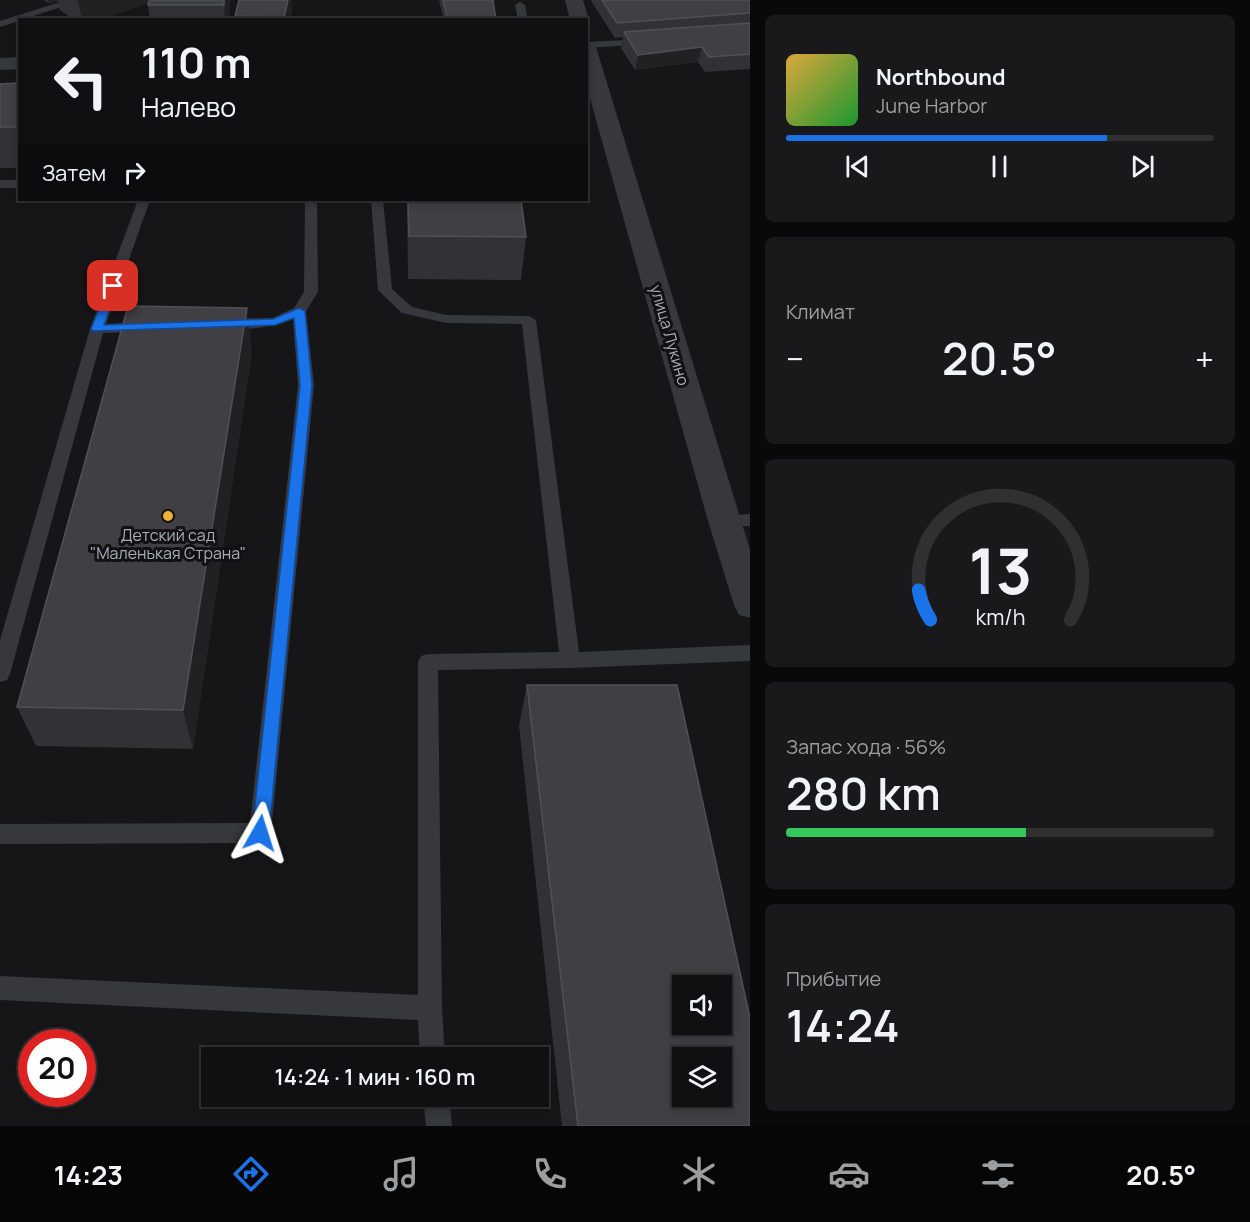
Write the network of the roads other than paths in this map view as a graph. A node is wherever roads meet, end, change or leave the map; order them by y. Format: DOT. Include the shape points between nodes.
graph roads {
  1 [pos="76,0"];
  2 [pos="574,0"];
  3 [pos="520,5"];
  4 [pos="18,18"];
  5 [pos="19,18"];
  6 [pos="523,18"];
  7 [pos="579,18"];
  8 [pos="0,24"];
  9 [pos="658,40"];
  10 [pos="588,56"];
  11 [pos="588,59"];
  12 [pos="18,63"];
  13 [pos="0,64"];
  14 [pos="0,184"];
  15 [pos="18,184"];
  16 [pos="144,201"];
  17 [pos="311,201"];
  18 [pos="377,201"];
  19 [pos="299,311"];
  20 [pos="216,324"];
  21 [pos="156,327"];
  22 [pos="97,329"];
  23 [pos="750,520"];
  24 [pos="724,521"];
  25 [pos="750,605"];
  26 [pos="750,653"];
  27 [pos="570,660"];
  28 [pos="0,674"];
  29 [pos="0,834"];
  30 [pos="0,988"];
  31 [pos="430,1008"];
  32 [pos="432,1047"];
  33 [pos="437,1107"];
  34 [pos="438,1126"];
  1 -- 5 [label="lane"];
  2 -- 7 [label="street"];
  3 -- 6 [label="lane"];
  4 -- 8 [label="lane"];
  9 -- 10 [label="lane"];
  11 -- 24 [label="street, улица Лукино"];
  12 -- 13 [label="street"];
  14 -- 15 [label="lane"];
  16 -- 22 [label="lane"];
  17 -- 19 [label="lane" via="311,292"];
  18 -- 27 [label="lane" via="385,290 407,310 446,319 529,320"];
  19 -- 20 [label="lane" via="275,322"];
  19 -- 29 [label="lane" via="306,385 260,833"];
  21 -- 22 [label="lane"];
  22 -- 28 [label="lane"];
  23 -- 24 [label="lane"];
  24 -- 25 [label="street, улица Лукино"];
  26 -- 27 [label="lane"];
  27 -- 31 [label="lane" via="428,662"];
  30 -- 31 [label="lane"];
  31 -- 32 [label="lane"];
  33 -- 34 [label="lane"];
}
